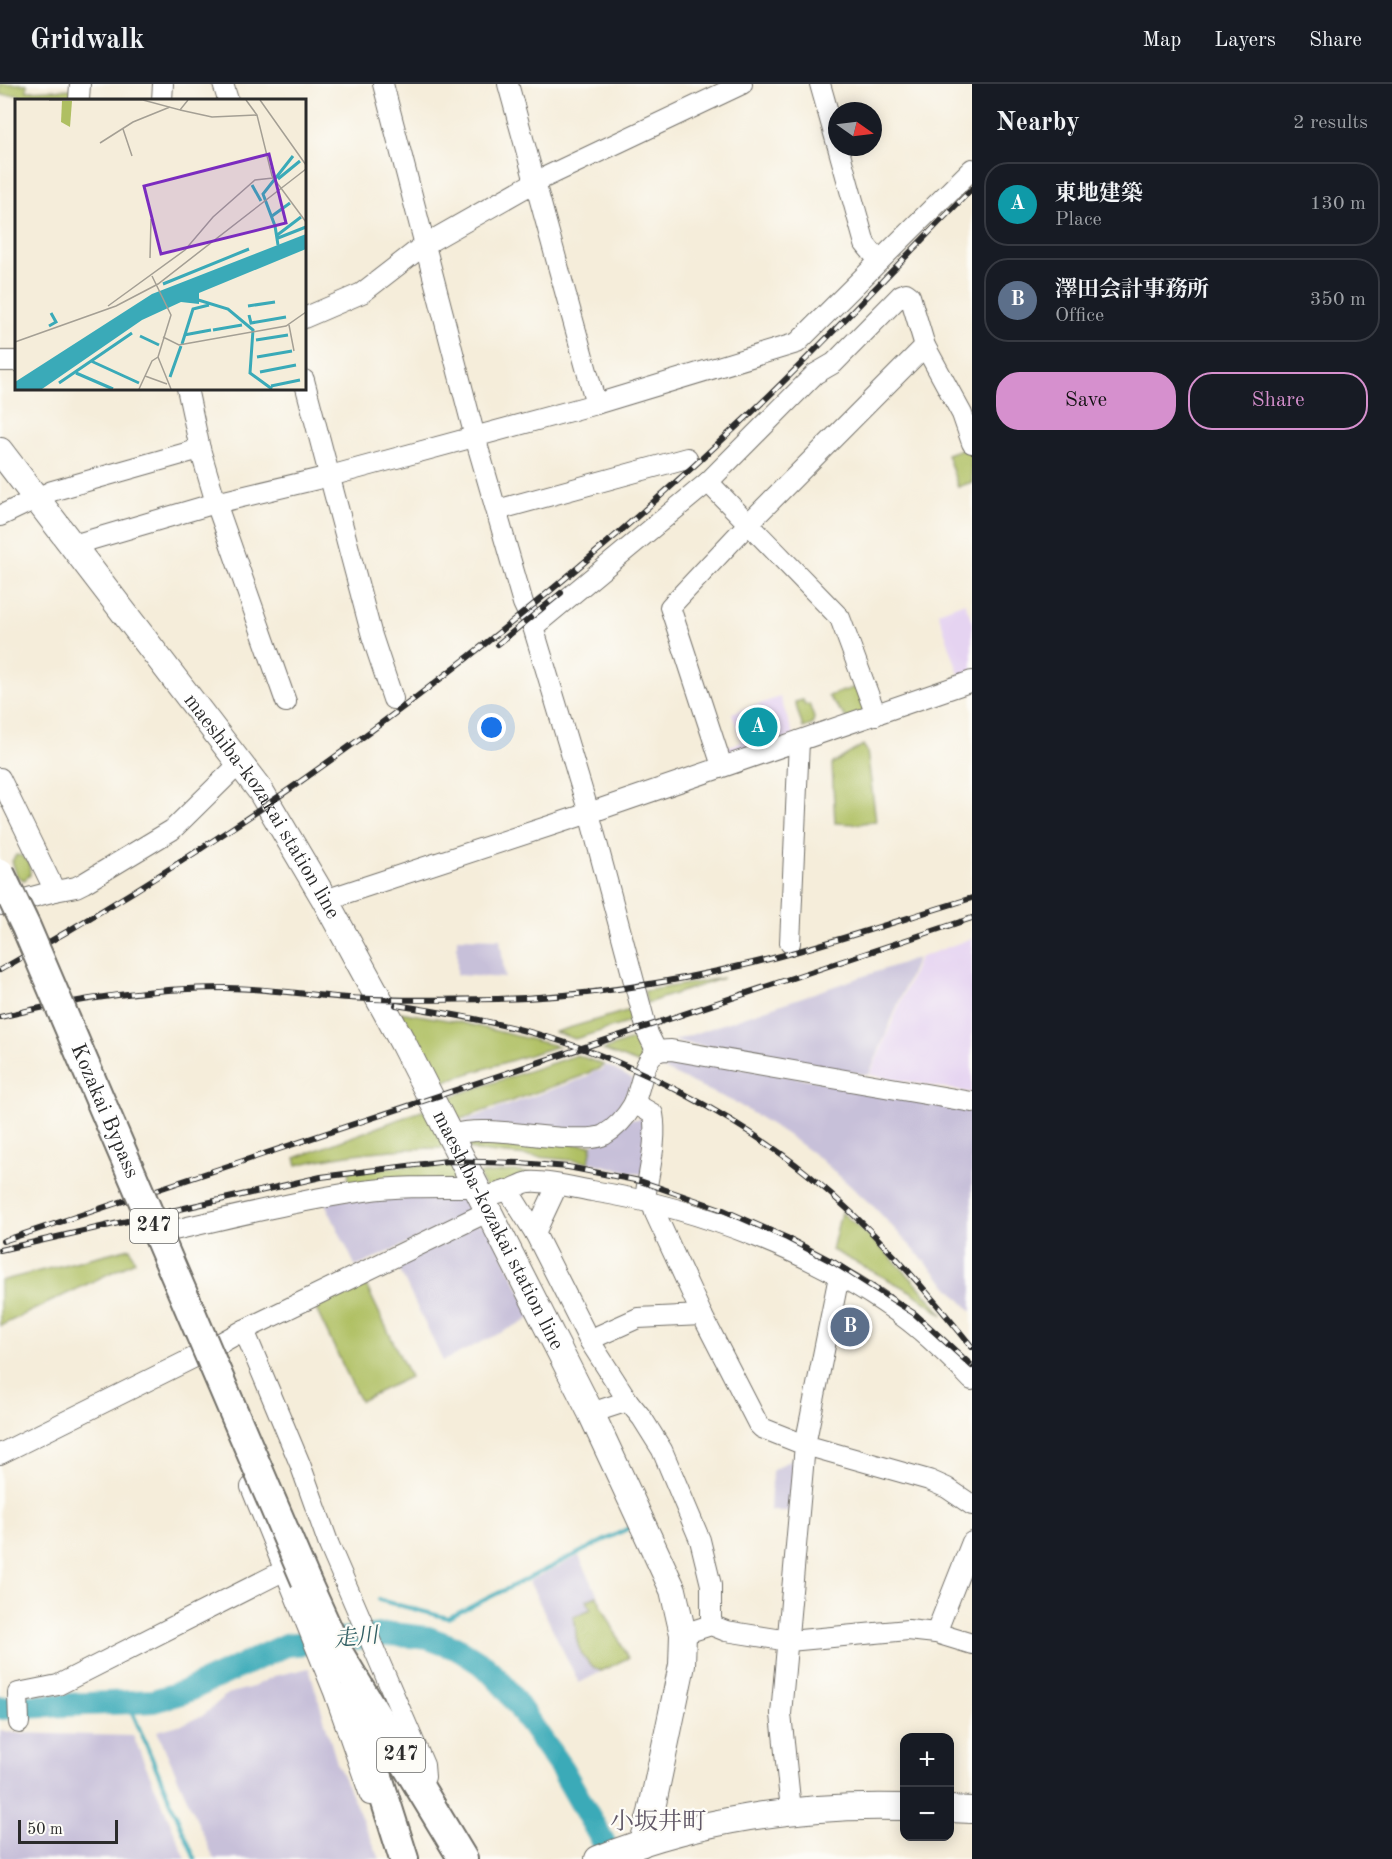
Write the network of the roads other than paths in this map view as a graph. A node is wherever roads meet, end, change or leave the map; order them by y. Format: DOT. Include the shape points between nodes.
graph roads {
  1 [pos="80,84"];
  2 [pos="163,84"];
  3 [pos="223,84"];
  4 [pos="383,84"];
  5 [pos="508,84"];
  6 [pos="742,84"];
  7 [pos="820,84"];
  8 [pos="79,99"];
  9 [pos="162,99"];
  10 [pos="228,99"];
  11 [pos="828,113"];
  12 [pos="840,156"];
  13 [pos="972,169"];
  14 [pos="535,182"];
  15 [pos="424,245"];
  16 [pos="879,261"];
  17 [pos="306,317"];
  18 [pos="926,346"];
  19 [pos="15,361"];
  20 [pos="0,362"];
  21 [pos="306,387"];
  22 [pos="187,390"];
  23 [pos="597,404"];
  24 [pos="474,436"];
  25 [pos="972,443"];
  26 [pos="200,449"];
  27 [pos="0,451"];
  28 [pos="687,458"];
  29 [pos="330,476"];
  30 [pos="708,482"];
  31 [pos="37,499"];
  32 [pos="216,503"];
  33 [pos="497,510"];
  34 [pos="0,516"];
  35 [pos="749,523"];
  36 [pos="73,545"];
  37 [pos="533,627"];
  38 [pos="972,681"];
  39 [pos="393,699"];
  40 [pos="286,702"];
  41 [pos="876,715"];
  42 [pos="798,741"];
  43 [pos="240,764"];
  44 [pos="722,766"];
  45 [pos="0,778"];
  46 [pos="589,813"];
  47 [pos="0,873"];
  48 [pos="55,891"];
  49 [pos="326,900"];
  50 [pos="0,905"];
  51 [pos="790,943"];
  52 [pos="657,1052"];
  53 [pos="972,1102"];
  54 [pos="634,1103"];
  55 [pos="449,1134"];
  56 [pos="557,1185"];
  57 [pos="508,1190"];
  58 [pos="481,1199"];
  59 [pos="648,1202"];
  60 [pos="174,1230"];
  61 [pos="535,1233"];
  62 [pos="839,1276"];
  63 [pos="702,1315"];
  64 [pos="244,1330"];
  65 [pos="589,1340"];
  66 [pos="197,1356"];
  67 [pos="972,1380"];
  68 [pos="628,1401"];
  69 [pos="591,1413"];
  70 [pos="805,1445"];
  71 [pos="0,1454"];
  72 [pos="972,1505"];
  73 [pos="972,1542"];
  74 [pos="296,1575"];
  75 [pos="711,1625"];
  76 [pos="936,1633"];
  77 [pos="683,1634"];
  78 [pos="789,1641"];
  79 [pos="972,1644"];
  80 [pos="339,1652"];
  81 [pos="19,1723"];
  82 [pos="420,1787"];
  83 [pos="900,1807"];
  84 [pos="954,1809"];
  85 [pos="791,1810"];
  86 [pos="972,1810"];
  87 [pos="393,1828"];
  88 [pos="644,1851"];
  89 [pos="404,1859"];
  90 [pos="463,1859"];
  91 [pos="598,1859"];
  1 -- 8 [label="street"];
  2 -- 9 [label="street"];
  3 -- 10 [label="street"];
  4 -- 15 [label="street"];
  5 -- 14 [label="street"];
  6 -- 14 [label="street"];
  7 -- 11 [label="street"];
  12 -- 16 [label="street" via="865,244"];
  13 -- 16 [label="street"];
  14 -- 15 [label="street"];
  14 -- 23 [label="street"];
  15 -- 17 [label="street" via="362,293"];
  15 -- 24 [label="street"];
  16 -- 23 [label="street" via="797,343"];
  18 -- 25 [label="street" via="962,414"];
  18 -- 30 [label="street" via="910,296 901,295 834,363 815,374"];
  18 -- 35 [label="street"];
  19 -- 20 [label="street"];
  21 -- 29 [label="street"];
  22 -- 26 [label="street"];
  23 -- 24 [label="street"];
  24 -- 29 [label="street"];
  24 -- 33 [label="street"];
  26 -- 31 [label="street" via="52,491"];
  26 -- 32 [label="street"];
  27 -- 31 [label="main road, maeshiba-kozakai station line"];
  28 -- 33 [label="street"];
  29 -- 32 [label="street"];
  29 -- 39 [label="street" via="372,636"];
  30 -- 35 [label="street"];
  30 -- 37 [label="street"];
  31 -- 34 [label="street"];
  31 -- 36 [label="main road, maeshiba-kozakai station line"];
  32 -- 36 [label="street"];
  32 -- 40 [label="street"];
  33 -- 37 [label="street"];
  35 -- 41 [label="street" via="840,618"];
  35 -- 44 [label="street" via="670,608"];
  36 -- 43 [label="main road, maeshiba-kozakai station line"];
  37 -- 46 [label="street"];
  38 -- 41 [label="street"];
  41 -- 42 [label="street"];
  42 -- 44 [label="street"];
  42 -- 51 [label="street"];
  43 -- 48 [label="street" via="172,831 84,883"];
  43 -- 49 [label="main road, maeshiba-kozakai station line" via="260,790"];
  44 -- 46 [label="street"];
  45 -- 48 [label="street"];
  46 -- 49 [label="street"];
  46 -- 52 [label="street" via="648,1034"];
  47 -- 74 [label="highway, Kozakai Bypass / 247, bridge"];
  48 -- 50 [label="street"];
  49 -- 55 [label="main road, maeshiba-kozakai station line"];
  52 -- 53 [label="street" via="671,1050"];
  52 -- 54 [label="street" via="643,1074"];
  54 -- 55 [label="street" via="618,1124 595,1138 475,1130"];
  54 -- 59 [label="street" via="653,1114 655,1122"];
  55 -- 58 [label="main road, maeshiba-kozakai station line"];
  56 -- 57 [label="street" via="529,1182"];
  56 -- 59 [label="street"];
  56 -- 61 [label="street"];
  57 -- 58 [label="street"];
  57 -- 61 [label="street"];
  58 -- 60 [label="street" via="402,1188 366,1191"];
  58 -- 64 [label="street"];
  58 -- 69 [label="main road, maeshiba-kozakai station line"];
  59 -- 62 [label="street" via="735,1230"];
  59 -- 63 [label="street"];
  61 -- 65 [label="street"];
  62 -- 67 [label="street" via="909,1321"];
  62 -- 70 [label="street"];
  63 -- 65 [label="street" via="638,1318"];
  63 -- 70 [label="street" via="758,1424"];
  64 -- 66 [label="street"];
  64 -- 82 [label="street" via="329,1545 424,1765 425,1777"];
  65 -- 68 [label="street"];
  66 -- 71 [label="street"];
  66 -- 74 [label="street"];
  68 -- 69 [label="street"];
  68 -- 75 [label="street" via="662,1450 700,1539 711,1585"];
  69 -- 77 [label="main road, maeshiba-kozakai station line" via="673,1590"];
  70 -- 72 [label="street" via="929,1480"];
  70 -- 78 [label="street"];
  73 -- 76 [label="street"];
  74 -- 80 [label="highway, 247"];
  74 -- 81 [label="street" via="58,1685 18,1693"];
  74 -- 87 [label="street" via="376,1814"];
  75 -- 77 [label="street"];
  75 -- 78 [label="street"];
  76 -- 78 [label="street" via="908,1630"];
  76 -- 79 [label="street"];
  77 -- 88 [label="main road, maeshiba-kozakai station line" via="677,1695"];
  78 -- 85 [label="street" via="781,1714"];
  80 -- 82 [label="highway, 247"];
  80 -- 87 [label="highway, 247"];
  82 -- 90 [label="highway, 247"];
  83 -- 85 [label="main road"];
  84 -- 86 [label="main road"];
  85 -- 88 [label="main road" via="670,1834"];
  87 -- 89 [label="highway, 247"];
  88 -- 91 [label="main road"];
}
